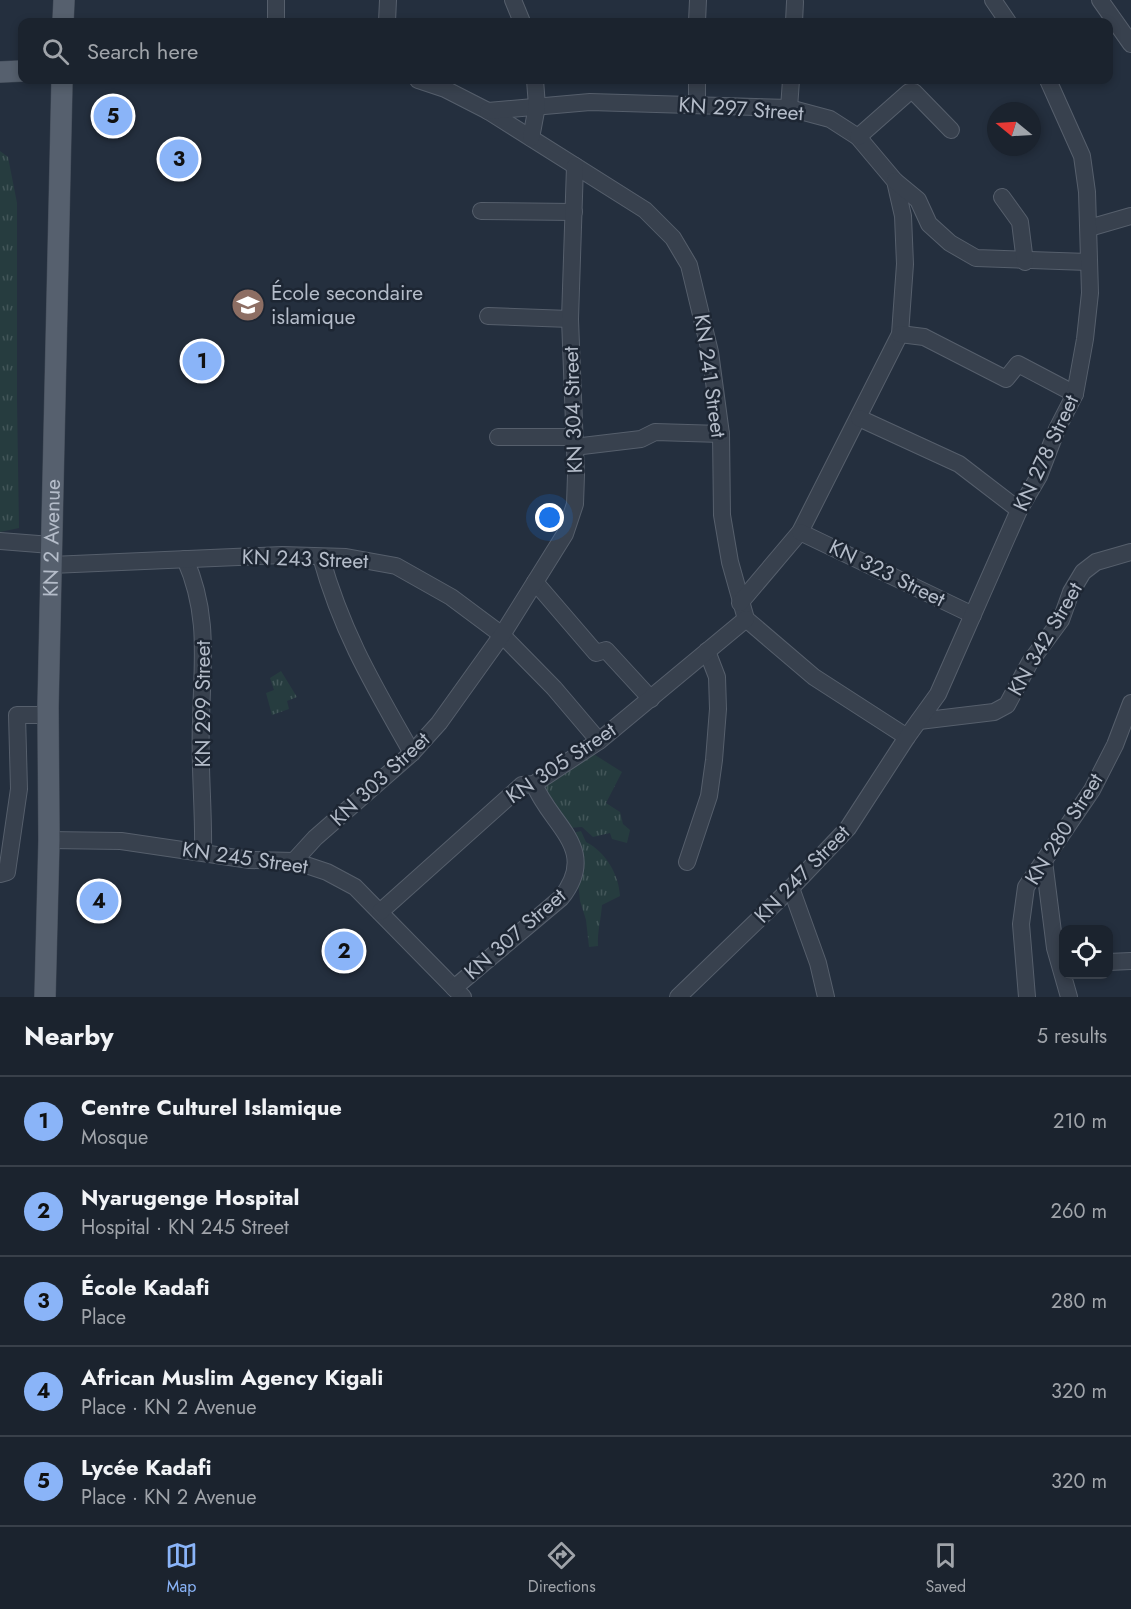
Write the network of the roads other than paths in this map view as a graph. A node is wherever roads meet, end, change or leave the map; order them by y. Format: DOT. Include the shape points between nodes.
graph roads {
  1 [pos="64,0"];
  2 [pos="276,0"];
  3 [pos="387,0"];
  4 [pos="513,0"];
  5 [pos="698,0"];
  6 [pos="993,0"];
  7 [pos="1100,0"];
  8 [pos="795,2"];
  9 [pos="63,18"];
  10 [pos="276,18"];
  11 [pos="387,18"];
  12 [pos="520,18"];
  13 [pos="697,18"];
  14 [pos="794,18"];
  15 [pos="1005,18"];
  16 [pos="1113,18"];
  17 [pos="1113,18"];
  18 [pos="1131,44"];
  19 [pos="18,71"];
  20 [pos="0,72"];
  21 [pos="62,84"];
  22 [pos="430,84"];
  23 [pos="535,84"];
  24 [pos="697,84"];
  25 [pos="791,84"];
  26 [pos="1050,84"];
  27 [pos="697,105"];
  28 [pos="537,106"];
  29 [pos="789,108"];
  30 [pos="488,111"];
  31 [pos="951,130"];
  32 [pos="858,137"];
  33 [pos="531,138"];
  34 [pos="575,166"];
  35 [pos="896,181"];
  36 [pos="1002,197"];
  37 [pos="481,211"];
  38 [pos="574,212"];
  39 [pos="1131,216"];
  40 [pos="1089,228"];
  41 [pos="1025,262"];
  42 [pos="1088,262"];
  43 [pos="488,316"];
  44 [pos="570,319"];
  45 [pos="900,334"];
  46 [pos="1075,394"];
  47 [pos="859,418"];
  48 [pos="721,434"];
  49 [pos="498,437"];
  50 [pos="574,442"];
  51 [pos="1019,510"];
  52 [pos="800,532"];
  53 [pos="0,541"];
  54 [pos="1131,552"];
  55 [pos="51,555"];
  56 [pos="321,557"];
  57 [pos="185,559"];
  58 [pos="536,582"];
  59 [pos="743,611"];
  60 [pos="973,615"];
  61 [pos="502,635"];
  62 [pos="706,651"];
  63 [pos="651,699"];
  64 [pos="1131,703"];
  65 [pos="48,715"];
  66 [pos="919,721"];
  67 [pos="907,737"];
  68 [pos="599,741"];
  69 [pos="412,753"];
  70 [pos="534,784"];
  71 [pos="49,840"];
  72 [pos="203,852"];
  73 [pos="294,861"];
  74 [pos="1044,861"];
  75 [pos="687,862"];
  76 [pos="2,878"];
  77 [pos="791,888"];
  78 [pos="381,912"];
  79 [pos="1059,949"];
  80 [pos="1131,961"];
  81 [pos="1113,962"];
  82 [pos="1065,979"];
  83 [pos="459,992"];
  84 [pos="45,997"];
  85 [pos="678,997"];
  86 [pos="826,997"];
  87 [pos="1027,997"];
  88 [pos="1069,997"];
  1 -- 9 [label="main road"];
  2 -- 10 [label="street"];
  3 -- 11 [label="street"];
  4 -- 12 [label="street"];
  5 -- 13 [label="street"];
  6 -- 15 [label="street"];
  7 -- 17 [label="street"];
  8 -- 14 [label="street"];
  16 -- 18 [label="street"];
  19 -- 20 [label="main road"];
  21 -- 55 [label="main road, KN 2 Avenue"];
  22 -- 30 [label="street, KN 241 Street"];
  23 -- 28 [label="street"];
  24 -- 27 [label="street"];
  25 -- 29 [label="street"];
  26 -- 40 [label="street, KN 278 Street" via="1082,156"];
  27 -- 28 [label="street, KN 297 Street" via="590,102"];
  27 -- 29 [label="street, KN 297 Street"];
  28 -- 30 [label="street, KN 297 Street"];
  28 -- 33 [label="street"];
  29 -- 32 [label="street, KN 297 Street" via="830,119"];
  30 -- 33 [label="street, KN 241 Street"];
  31 -- 32 [label="street" via="914,92 909,92"];
  32 -- 35 [label="street, KN 297 Street"];
  33 -- 34 [label="street, KN 241 Street"];
  34 -- 38 [label="street, KN 304 Street"];
  34 -- 48 [label="street, KN 241 Street" via="645,210 674,238 689,265 710,352"];
  35 -- 41 [label="street" via="918,200 929,224 950,243 976,258"];
  35 -- 45 [label="street, KN 297 Street" via="903,216 905,264"];
  36 -- 41 [label="street" via="1020,222"];
  37 -- 38 [label="street"];
  38 -- 44 [label="street, KN 304 Street"];
  39 -- 40 [label="street"];
  40 -- 42 [label="street, KN 278 Street"];
  41 -- 42 [label="street"];
  42 -- 46 [label="street, KN 278 Street" via="1090,293"];
  43 -- 44 [label="street"];
  44 -- 50 [label="street, KN 304 Street"];
  45 -- 46 [label="street" via="924,337 1006,379 1018,364"];
  45 -- 47 [label="street, KN 297 Street"];
  46 -- 51 [label="street, KN 278 Street" via="1039,476"];
  47 -- 51 [label="street" via="959,464"];
  47 -- 52 [label="street, KN 297 Street"];
  48 -- 50 [label="street" via="655,432 641,439"];
  48 -- 59 [label="street, KN 241 Street" via="722,515"];
  49 -- 50 [label="street"];
  50 -- 58 [label="street, KN 304 Street" via="575,504 565,534"];
  51 -- 60 [label="street, KN 278 Street"];
  52 -- 59 [label="street, KN 297 Street"];
  52 -- 60 [label="street, KN 323 Street"];
  53 -- 55 [label="street, KN 243 Street"];
  54 -- 66 [label="street, KN 342 Street" via="1096,562 1083,572 1061,620 1030,662 1007,705 994,712"];
  55 -- 57 [label="street, KN 243 Street"];
  55 -- 65 [label="main road, KN 2 Avenue"];
  56 -- 57 [label="street, KN 243 Street"];
  56 -- 61 [label="street, KN 243 Street" via="396,566 451,597"];
  56 -- 69 [label="street" via="358,659"];
  57 -- 72 [label="street, KN 299 Street" via="196,584 203,618"];
  58 -- 61 [label="street, KN 304 Street"];
  58 -- 63 [label="street" via="596,653 606,650"];
  59 -- 62 [label="street, KN 305 Street"];
  59 -- 67 [label="street" via="814,676"];
  60 -- 66 [label="street, KN 278 Street" via="938,694"];
  61 -- 68 [label="street, KN 243 Street"];
  61 -- 69 [label="street, KN 303 Street" via="466,689"];
  62 -- 63 [label="street, KN 305 Street"];
  62 -- 75 [label="street" via="717,677 714,760 709,796"];
  63 -- 68 [label="street, KN 305 Street"];
  64 -- 74 [label="street, KN 280 Street" via="1092,790"];
  65 -- 71 [label="main road, KN 2 Avenue"];
  65 -- 76 [label="street" via="17,715 19,789"];
  66 -- 67 [label="street, KN 278 Street"];
  67 -- 77 [label="street, KN 247 Street" via="848,828"];
  68 -- 70 [label="street, KN 305 Street"];
  69 -- 73 [label="street, KN 303 Street"];
  70 -- 78 [label="street, KN 305 Street" via="522,786"];
  70 -- 83 [label="street, KN 307 Street" via="542,804 572,843 576,872 561,898"];
  71 -- 72 [label="street, KN 245 Street" via="121,841"];
  71 -- 84 [label="main road, KN 2 Avenue"];
  72 -- 73 [label="street, KN 245 Street" via="250,860"];
  73 -- 78 [label="street, KN 245 Street" via="355,887"];
  74 -- 79 [label="street"];
  74 -- 87 [label="street, KN 280 Street" via="1026,887 1022,903"];
  77 -- 85 [label="street, KN 247 Street"];
  77 -- 86 [label="street"];
  78 -- 83 [label="street, KN 245 Street"];
  80 -- 81 [label="street"];
  82 -- 88 [label="street"];
}
